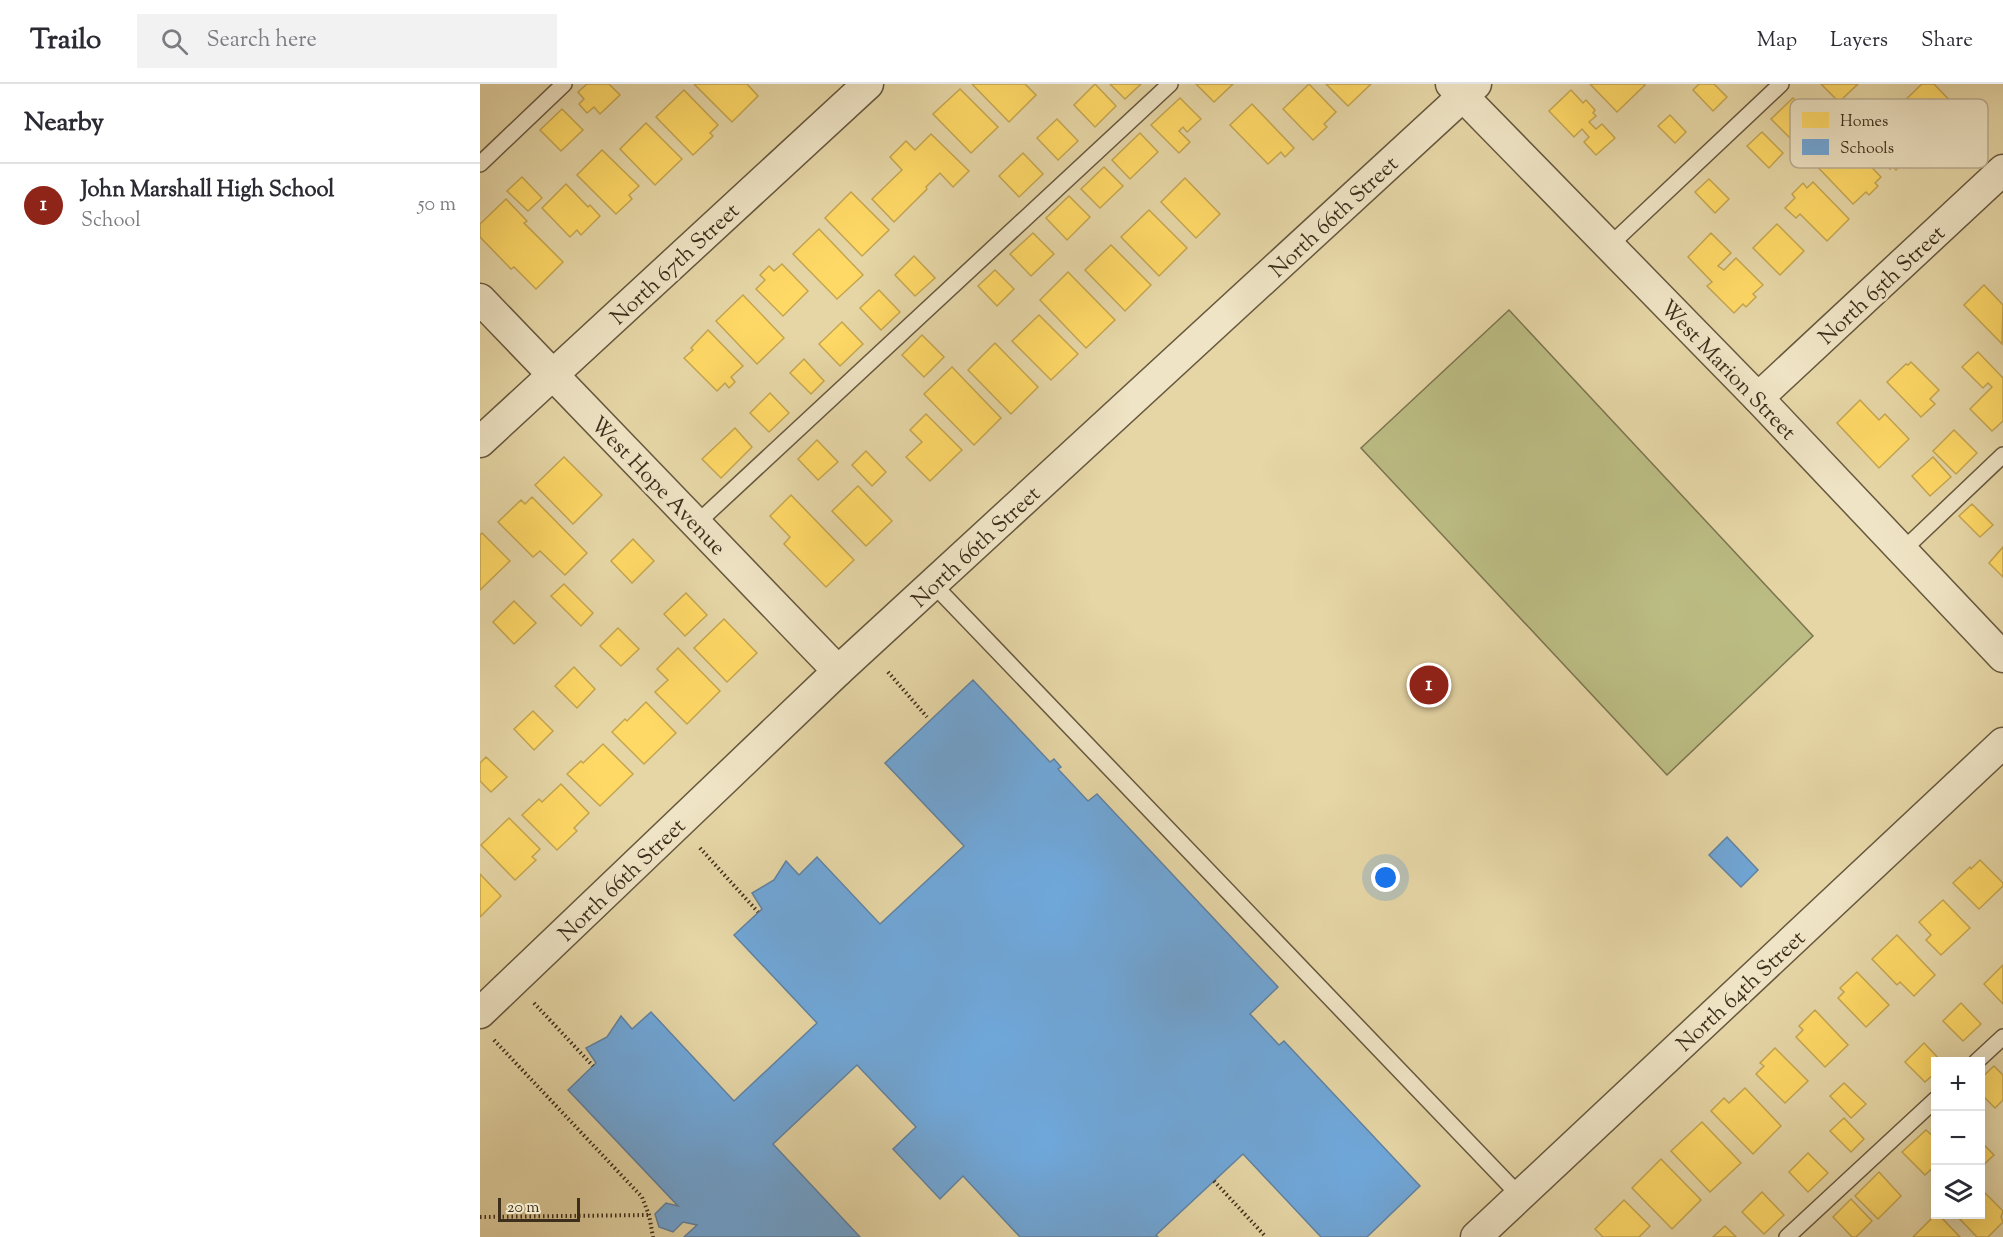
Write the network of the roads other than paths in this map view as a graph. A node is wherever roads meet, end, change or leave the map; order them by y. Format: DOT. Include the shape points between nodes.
graph roads {
  1 [pos="564,84"];
  2 [pos="868,84"];
  3 [pos="1170,84"];
  4 [pos="1781,84"];
  5 [pos="1463,88"];
  6 [pos="480,164"];
  7 [pos="2003,170"];
  8 [pos="1609,246"];
  9 [pos="480,299"];
  10 [pos="553,374"];
  11 [pos="1758,398"];
  12 [pos="480,442"];
  13 [pos="2003,455"];
  14 [pos="696,524"];
  15 [pos="1902,550"];
  16 [pos="933,584"];
  17 [pos="2003,657"];
  18 [pos="838,671"];
  19 [pos="2003,743"];
  20 [pos="480,1013"];
  21 [pos="2003,1036"];
  22 [pos="1981,1057"];
  23 [pos="1931,1103"];
  24 [pos="1520,1196"];
  25 [pos="1476,1237"];
  26 [pos="1787,1237"];
  1 -- 6 [label="lane"];
  2 -- 10 [label="street, North 67th Street"];
  3 -- 14 [label="lane"];
  4 -- 8 [label="lane"];
  5 -- 8 [label="street, West Marion Street"];
  5 -- 16 [label="street, North 66th Street"];
  7 -- 11 [label="street, North 65th Street"];
  8 -- 11 [label="street, West Marion Street"];
  9 -- 10 [label="street, West Hope Avenue"];
  10 -- 12 [label="street, North 67th Street"];
  10 -- 14 [label="street, West Hope Avenue"];
  11 -- 15 [label="street, West Marion Street"];
  13 -- 15 [label="lane"];
  14 -- 18 [label="street, West Hope Avenue"];
  15 -- 17 [label="street, West Marion Street"];
  16 -- 18 [label="street, North 66th Street"];
  16 -- 24 [label="lane"];
  18 -- 20 [label="street, North 66th Street"];
  19 -- 24 [label="street, North 64th Street"];
  21 -- 22 [label="lane"];
  23 -- 26 [label="lane"];
  24 -- 25 [label="street, North 64th Street"];
}
